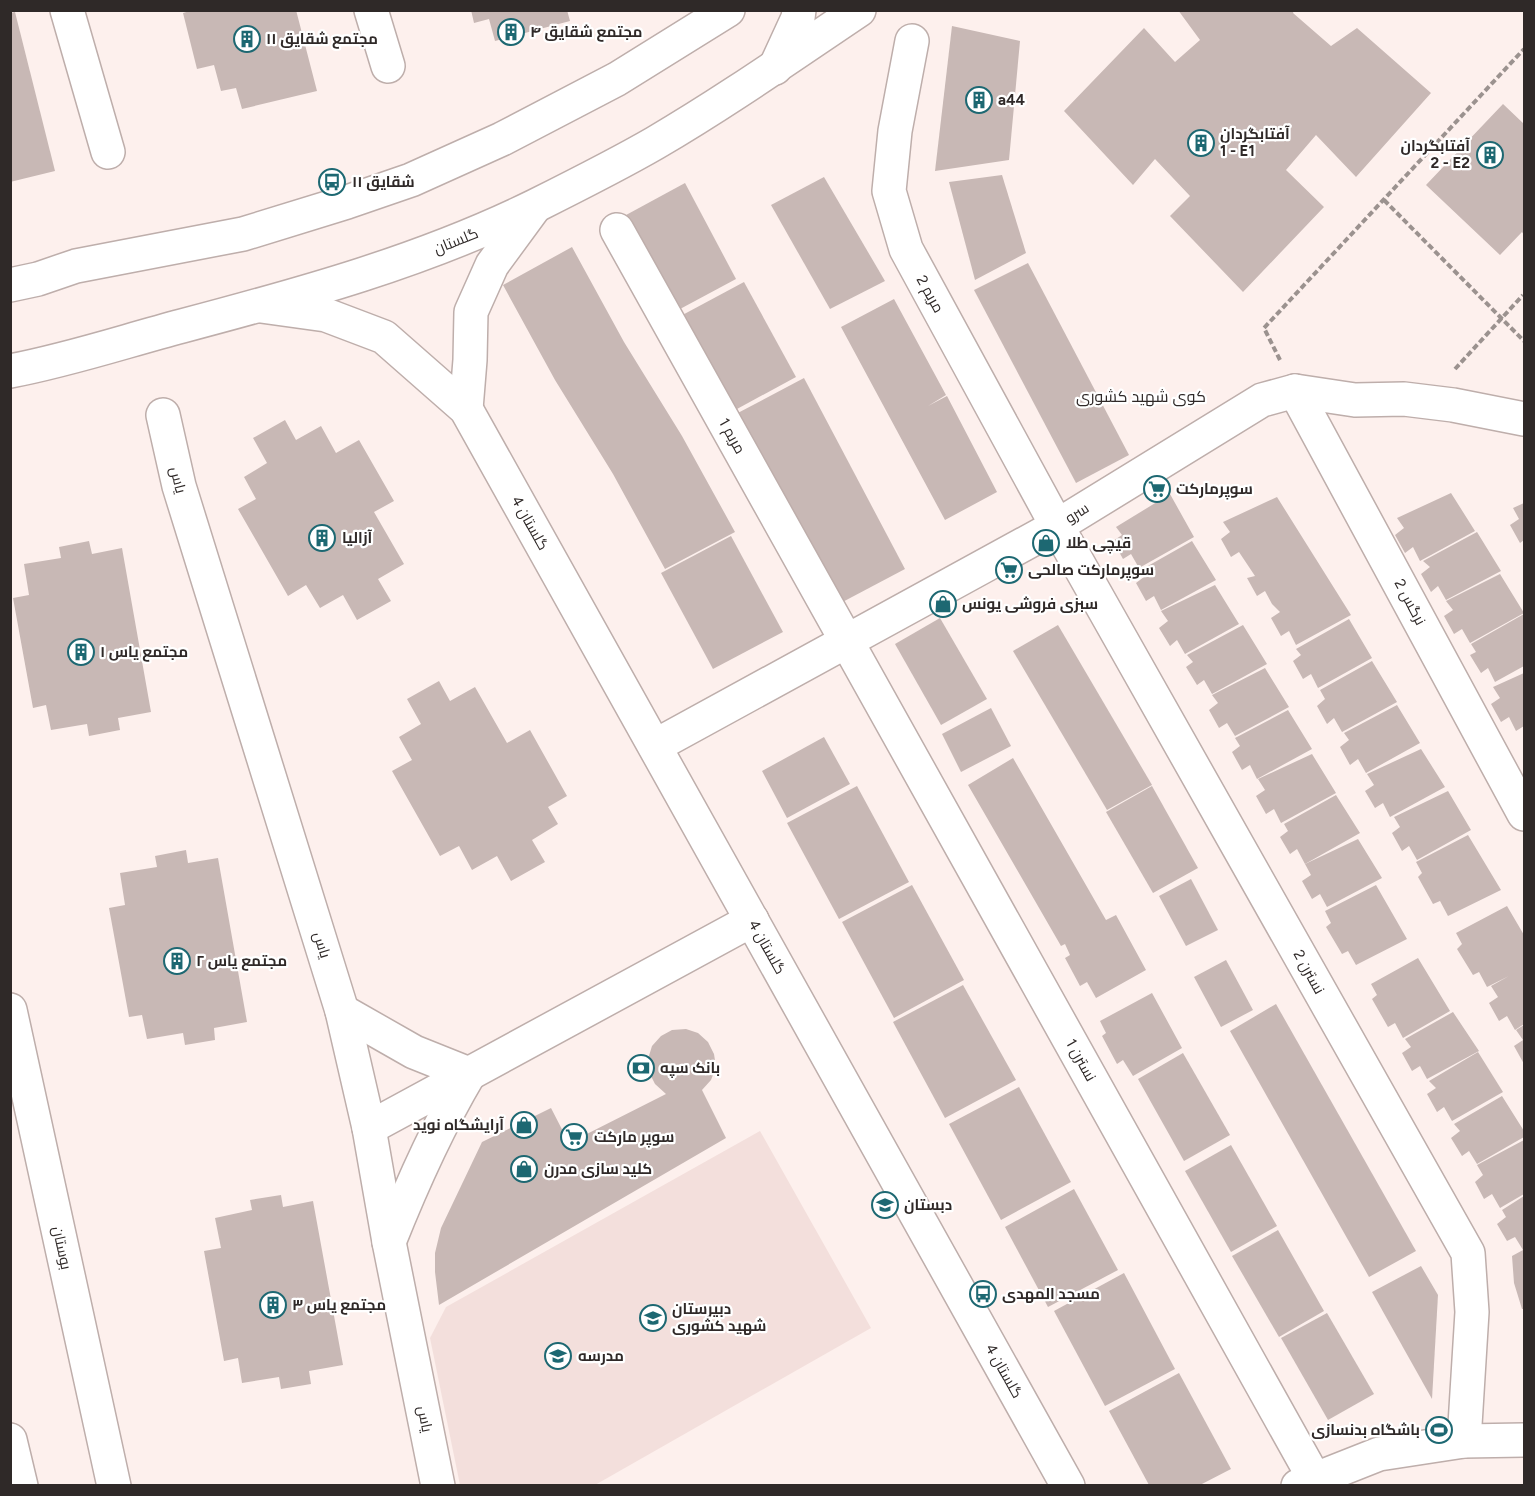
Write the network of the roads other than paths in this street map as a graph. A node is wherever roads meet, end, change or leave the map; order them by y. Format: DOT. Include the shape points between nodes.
graph roads {
  1 [pos="67,10"];
  2 [pos="371,10"];
  3 [pos="728,10"];
  4 [pos="799,10"];
  5 [pos="859,10"];
  6 [pos="912,41"];
  7 [pos="388,66"];
  8 [pos="775,68"];
  9 [pos="108,152"];
  10 [pos="535,206"];
  11 [pos="617,230"];
  12 [pos="76,266"];
  13 [pos="10,267"];
  14 [pos="10,285"];
  15 [pos="261,306"];
  16 [pos="57,363"];
  17 [pos="10,371"];
  18 [pos="1295,391"];
  19 [pos="10,392"];
  20 [pos="466,409"];
  21 [pos="163,415"];
  22 [pos="1524,419"];
  23 [pos="1057,526"];
  24 [pos="848,641"];
  25 [pos="655,746"];
  26 [pos="1524,814"];
  27 [pos="752,920"];
  28 [pos="10,1010"];
  29 [pos="342,1011"];
  30 [pos="469,1074"];
  31 [pos="369,1128"];
  32 [pos="389,1242"];
  33 [pos="10,1440"];
  34 [pos="1524,1440"];
  35 [pos="1464,1442"];
  36 [pos="1306,1482"];
  37 [pos="21,1485"];
  38 [pos="114,1485"];
  39 [pos="438,1485"];
  40 [pos="1068,1485"];
  1 -- 9 [label="street"];
  2 -- 7 [label="street"];
  3 -- 12 [label="street" via="617,79 502,139 411,180 243,234"];
  4 -- 8 [label="street"];
  5 -- 8 [label="street, گلستان"];
  6 -- 23 [label="street, مریم 2" via="895,131 889,191 906,249"];
  8 -- 10 [label="street, گلستان" via="654,143"];
  10 -- 15 [label="street, گلستان" via="438,249"];
  10 -- 20 [label="street" via="492,265 471,312"];
  11 -- 24 [label="street, مریم 1"];
  12 -- 13 [label="street" via="48,271"];
  12 -- 14 [label="street"];
  15 -- 16 [label="street, گلستان"];
  15 -- 20 [label="street" via="326,315 384,336"];
  16 -- 17 [label="street, گلستان"];
  16 -- 19 [label="street"];
  18 -- 22 [label="street, سرو" via="1355,400 1426,401"];
  18 -- 23 [label="street, سرو" via="1262,400"];
  18 -- 26 [label="street, نرگس 2"];
  20 -- 25 [label="street, گلستان 4"];
  21 -- 29 [label="street, یاس" via="179,486"];
  23 -- 24 [label="street, سرو"];
  23 -- 35 [label="street, نسترن 2" via="1468,1253 1472,1312"];
  24 -- 25 [label="street, سرو"];
  24 -- 36 [label="street, نسترن 1"];
  25 -- 27 [label="street, گلستان 4"];
  27 -- 30 [label="street"];
  27 -- 40 [label="street, گلستان 4"];
  28 -- 38 [label="street, بوستان"];
  29 -- 30 [label="street" via="414,1052"];
  29 -- 31 [label="street, یاس"];
  30 -- 31 [label="street"];
  30 -- 32 [label="street" via="418,1171"];
  31 -- 32 [label="street, یاس"];
  32 -- 39 [label="street, یاس"];
  33 -- 37 [label="street"];
  34 -- 35 [label="street"];
  35 -- 36 [label="street" via="1379,1454"];
}
